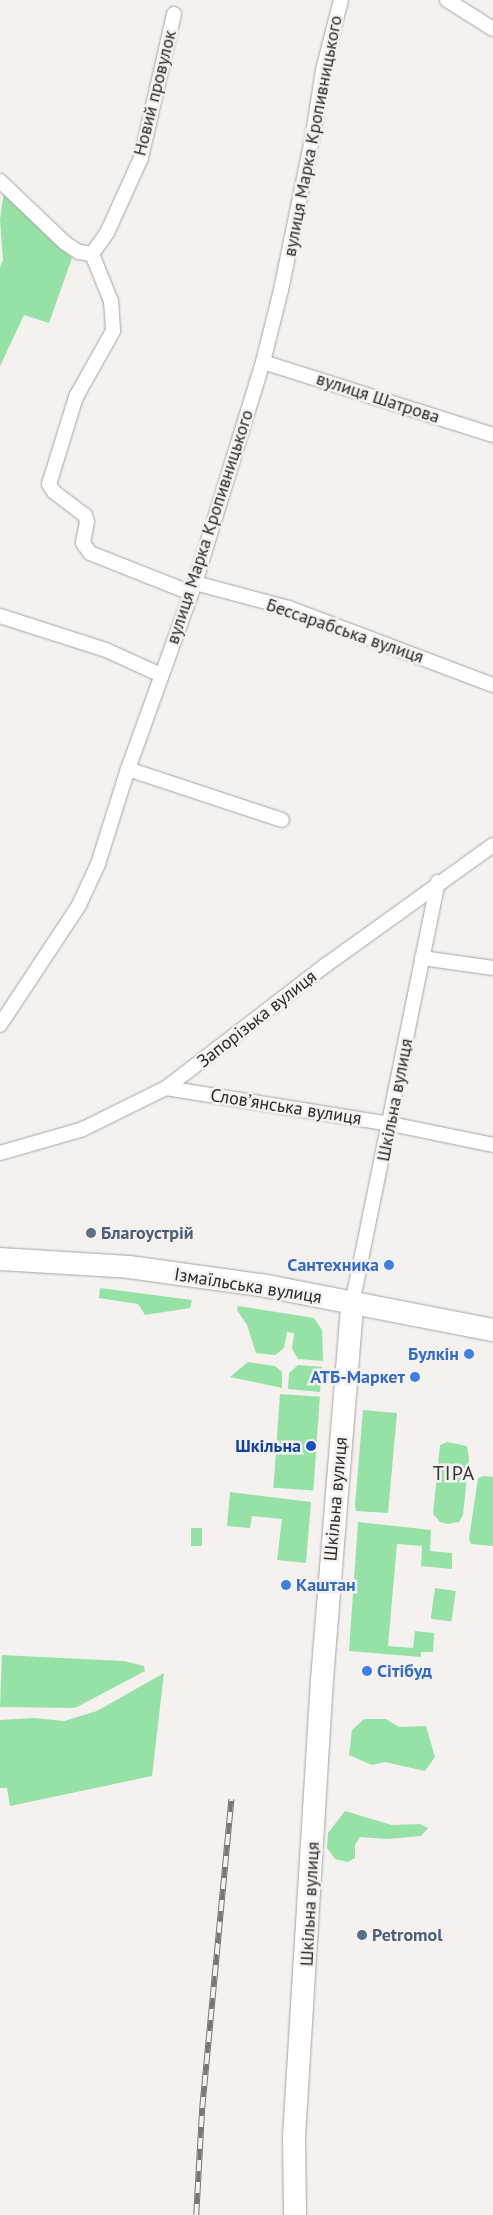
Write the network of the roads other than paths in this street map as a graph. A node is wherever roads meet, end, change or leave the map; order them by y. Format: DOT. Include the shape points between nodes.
graph roads {
  1 [pos="341,0"];
  2 [pos="447,0"];
  3 [pos="174,14"];
  4 [pos="493,29"];
  5 [pos="0,181"];
  6 [pos="92,254"];
  7 [pos="263,362"];
  8 [pos="493,435"];
  9 [pos="193,588"];
  10 [pos="0,616"];
  11 [pos="161,675"];
  12 [pos="493,685"];
  13 [pos="128,769"];
  14 [pos="282,820"];
  15 [pos="493,845"];
  16 [pos="438,882"];
  17 [pos="422,958"];
  18 [pos="493,968"];
  19 [pos="0,1026"];
  20 [pos="166,1088"];
  21 [pos="391,1124"];
  22 [pos="493,1145"];
  23 [pos="0,1153"];
  24 [pos="0,1259"];
  25 [pos="352,1304"];
  26 [pos="493,1330"];
  27 [pos="295,2215"];
  1 -- 7 [label="street, вулиця Марка Кропивницького" via="323,70 298,213"];
  2 -- 4 [label="street"];
  3 -- 6 [label="street, Новий провулок" via="141,158 107,233"];
  5 -- 6 [label="street" via="65,243 79,252"];
  6 -- 9 [label="street" via="112,301 112,331 76,397 49,484 54,492 85,515 83,543 90,553"];
  7 -- 8 [label="street, вулиця Шатрова"];
  7 -- 9 [label="street, вулиця Марка Кропивницького"];
  9 -- 11 [label="street, вулиця Марка Кропивницького"];
  9 -- 12 [label="street, Бессарабська вулиця" via="289,608"];
  10 -- 11 [label="street" via="106,650"];
  11 -- 13 [label="street, вулиця Марка Кропивницького"];
  13 -- 14 [label="street"];
  13 -- 19 [label="street, вулиця Марка Кропивницького" via="98,864 79,905"];
  15 -- 16 [label="street, Запорізька вулиця"];
  16 -- 17 [label="street, Шкільна вулиця"];
  16 -- 20 [label="street, Запорізька вулиця"];
  17 -- 18 [label="street"];
  17 -- 21 [label="street, Шкільна вулиця"];
  20 -- 21 [label="street, Словʼянська вулиця"];
  20 -- 23 [label="street, Запорізька вулиця" via="83,1129"];
  21 -- 22 [label="street, Словʼянська вулиця"];
  21 -- 25 [label="street, Шкільна вулиця"];
  24 -- 25 [label="main road, Ізмаїльська вулиця" via="129,1268 261,1285"];
  25 -- 26 [label="main road, Ізмаїльська вулиця"];
  25 -- 27 [label="main road, Шкільна вулиця" via="322,1680 294,2137"];
}
